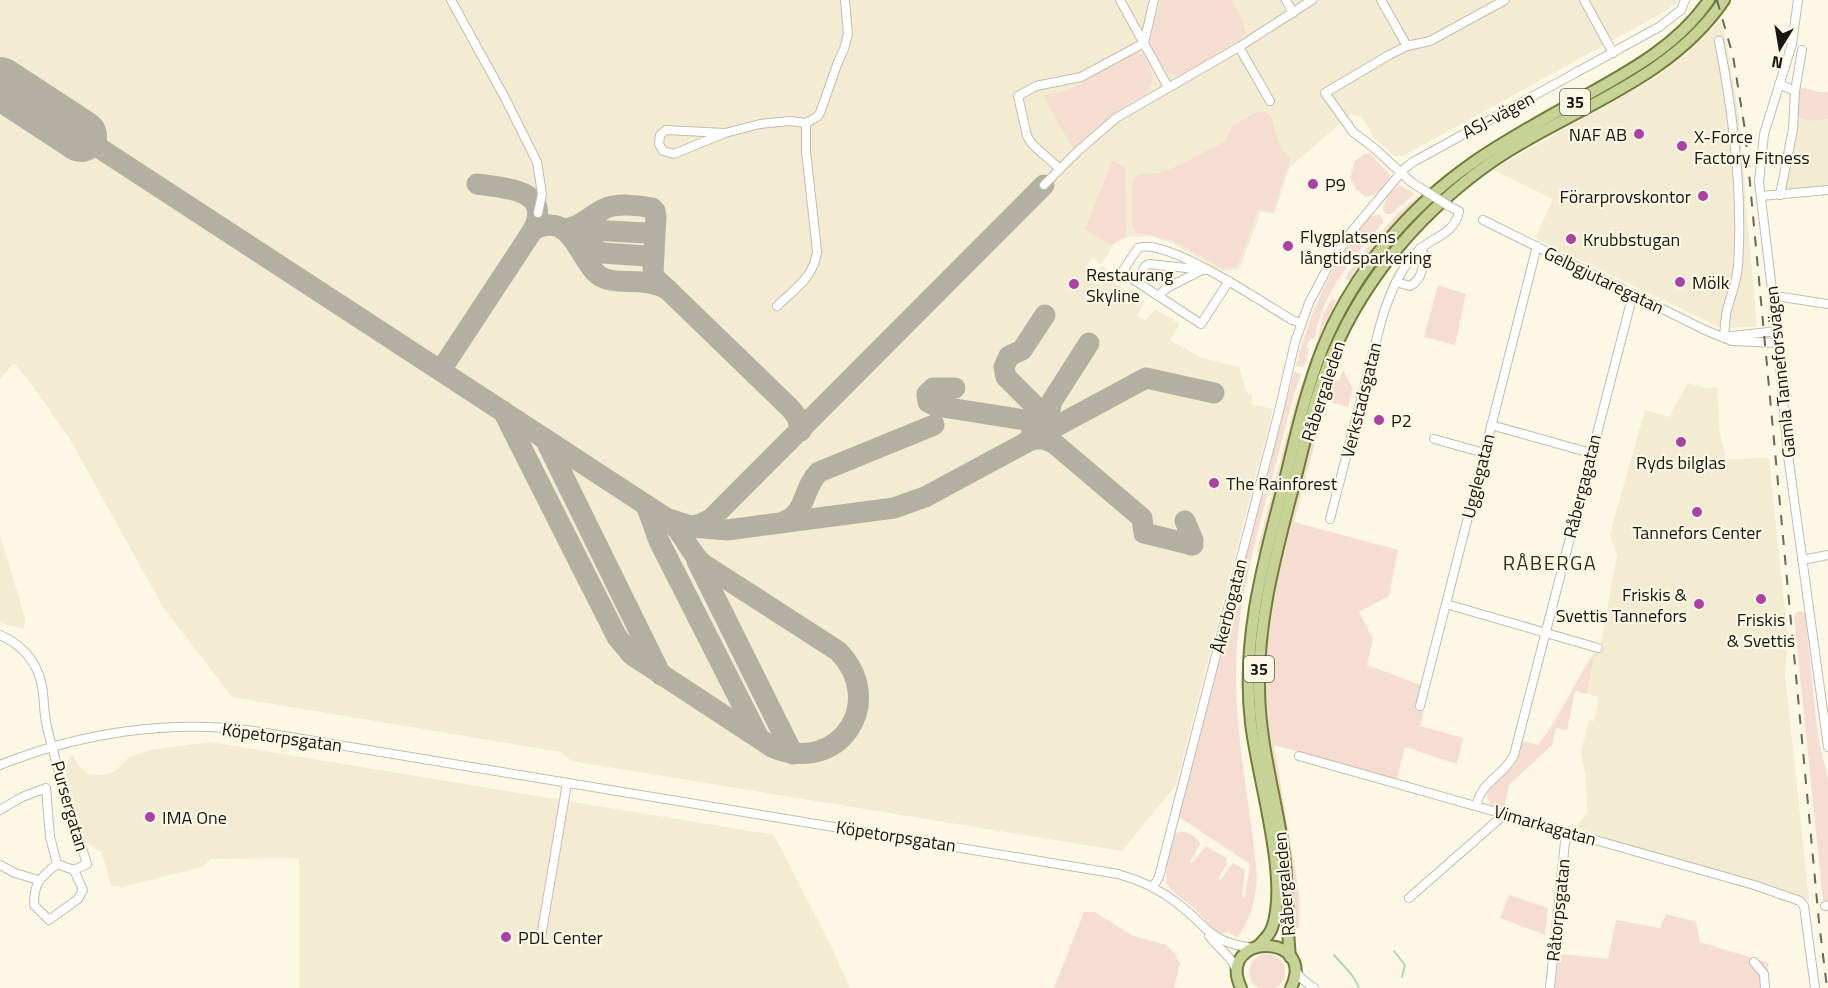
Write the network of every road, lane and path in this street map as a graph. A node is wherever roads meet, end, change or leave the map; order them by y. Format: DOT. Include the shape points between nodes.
graph roads {
  1 [pos="451,0"];
  2 [pos="845,0"];
  3 [pos="1120,0"];
  4 [pos="1154,0"];
  5 [pos="1286,0"];
  6 [pos="1312,0"];
  7 [pos="1381,0"];
  8 [pos="1505,0"];
  9 [pos="1584,0"];
  10 [pos="1685,0"];
  11 [pos="1709,0"];
  12 [pos="1724,0"];
  13 [pos="1798,0"];
  14 [pos="1293,13"];
  15 [pos="1719,41"];
  16 [pos="1144,43"];
  17 [pos="1407,46"];
  18 [pos="1239,47"];
  19 [pos="1802,50"];
  20 [pos="1613,53"];
  21 [pos="1779,84"];
  22 [pos="1168,87"];
  23 [pos="1795,91"];
  24 [pos="1270,101"];
  25 [pos="806,123"];
  26 [pos="725,133"];
  27 [pos="1060,169"];
  28 [pos="1401,174"];
  29 [pos="1044,184"];
  30 [pos="1828,190"];
  31 [pos="1780,195"];
  32 [pos="1761,196"];
  33 [pos="538,213"];
  34 [pos="1484,220"];
  35 [pos="1537,246"];
  36 [pos="1420,248"];
  37 [pos="1205,270"];
  38 [pos="1229,281"];
  39 [pos="1137,282"];
  40 [pos="1396,282"];
  41 [pos="1632,294"];
  42 [pos="1158,296"];
  43 [pos="1773,298"];
  44 [pos="1828,304"];
  45 [pos="777,306"];
  46 [pos="1301,323"];
  47 [pos="1777,331"];
  48 [pos="1724,337"];
  49 [pos="1778,343"];
  50 [pos="1491,425"];
  51 [pos="1434,439"];
  52 [pos="1484,453"];
  53 [pos="1591,453"];
  54 [pos="1330,519"];
  55 [pos="1828,555"];
  56 [pos="1802,560"];
  57 [pos="1446,604"];
  58 [pos="1545,632"];
  59 [pos="0,634"];
  60 [pos="1598,648"];
  61 [pos="1420,706"];
  62 [pos="1827,734"];
  63 [pos="53,747"];
  64 [pos="1828,747"];
  65 [pos="1299,756"];
  66 [pos="0,765"];
  67 [pos="567,783"];
  68 [pos="1476,806"];
  69 [pos="0,810"];
  70 [pos="1505,814"];
  71 [pos="1566,832"];
  72 [pos="57,864"];
  73 [pos="0,866"];
  74 [pos="74,870"];
  75 [pos="38,880"];
  76 [pos="1153,887"];
  77 [pos="1409,898"];
  78 [pos="1207,932"];
  79 [pos="541,937"];
  80 [pos="1255,947"];
  81 [pos="1290,957"];
  82 [pos="1754,962"];
  83 [pos="1295,970"];
  84 [pos="1238,982"];
  85 [pos="1292,988"];
  86 [pos="1314,988"];
  87 [pos="1550,988"];
  88 [pos="1766,988"];
  89 [pos="1815,988"];
  1 -- 33 [label="street" via="537,162 542,194"];
  2 -- 25 [label="street" via="848,34 844,49 820,112"];
  3 -- 16 [label="street"];
  4 -- 16 [label="street"];
  5 -- 14 [label="street"];
  6 -- 14 [label="street"];
  7 -- 17 [label="street"];
  8 -- 17 [label="street" via="1430,41"];
  9 -- 20 [label="street"];
  10 -- 20 [label="street, ASJ-vägen" via="1681,10 1667,21"];
  11 -- 80 [label="main road, Råbergaleden / 35" via="1688,26 1655,54 1484,155 1421,206 1368,268 1324,345 1295,438 1252,621 1251,721 1277,887 1271,929"];
  12 -- 81 [label="main road, Råbergaleden / 35" via="1697,34 1663,62 1506,153 1451,192 1388,258 1339,339 1320,386 1302,452 1269,584 1260,643 1261,720 1285,861"];
  13 -- 21 [label="street, Gamla Tanneforsvägen" via="1792,44"];
  14 -- 18 [label="street"];
  15 -- 48 [label="street" via="1730,104 1738,193 1738,266"];
  16 -- 22 [label="street"];
  16 -- 27 [label="street" via="1082,77 1036,86 1018,96 1027,136"];
  17 -- 28 [label="street" via="1325,93 1353,132"];
  18 -- 22 [label="street"];
  18 -- 24 [label="street"];
  19 -- 23 [label="street"];
  20 -- 28 [label="street, ASJ-vägen" via="1413,162"];
  21 -- 23 [label="street"];
  21 -- 32 [label="street, Gamla Tanneforsvägen" via="1761,149"];
  22 -- 27 [label="street" via="1116,118"];
  23 -- 31 [label="street" via="1793,129"];
  25 -- 26 [label="street" via="768,123"];
  25 -- 45 [label="street" via="816,261 808,276"];
  26 -- 26 [label="street" via="674,154 663,151 659,144 660,135 666,130"];
  27 -- 29 [label="street"];
  28 -- 36 [label="street, Verkstadsgatan, bridge" via="1459,211 1453,226"];
  28 -- 46 [label="street, Åkerbogatan" via="1340,248"];
  30 -- 31 [label="street"];
  31 -- 32 [label="street"];
  32 -- 43 [label="street, Gamla Tanneforsvägen"];
  34 -- 35 [label="street, Gelbgjutaregatan"];
  35 -- 41 [label="street, Gelbgjutaregatan"];
  35 -- 50 [label="street, Ugglegatan"];
  36 -- 40 [label="street, Verkstadsgatan"];
  36 -- 40 [label="street" via="1425,257 1416,283 1410,286"];
  37 -- 38 [label="street"];
  37 -- 39 [label="street" via="1149,264"];
  37 -- 39 [label="street" via="1161,249 1142,246 1124,268"];
  37 -- 42 [label="street"];
  38 -- 42 [label="street" via="1201,324"];
  38 -- 46 [label="street"];
  39 -- 42 [label="street"];
  40 -- 54 [label="street, Verkstadsgatan" via="1381,322"];
  41 -- 48 [label="street, Gelbgjutaregatan"];
  41 -- 53 [label="street, Råbergagatan"];
  43 -- 44 [label="street"];
  43 -- 47 [label="street, Gamla Tanneforsvägen"];
  46 -- 76 [label="street, Åkerbogatan" via="1159,877"];
  47 -- 48 [label="street, Gelbgjutaregatan"];
  47 -- 49 [label="street, Gamla Tanneforsvägen"];
  48 -- 49 [label="street, Gelbgjutaregatan" via="1742,343"];
  49 -- 56 [label="street, Gamla Tanneforsvägen"];
  50 -- 52 [label="street, Ugglegatan"];
  50 -- 53 [label="street"];
  51 -- 52 [label="street"];
  52 -- 57 [label="street, Ugglegatan"];
  53 -- 58 [label="street, Råbergagatan"];
  55 -- 56 [label="street"];
  56 -- 62 [label="street, Gamla Tanneforsvägen"];
  57 -- 58 [label="street"];
  57 -- 61 [label="street, Ugglegatan"];
  58 -- 60 [label="street"];
  58 -- 68 [label="street, Råbergagatan" via="1514,755 1481,792"];
  59 -- 63 [label="street, Pursergatan" via="17,643 35,665 42,682"];
  62 -- 64 [label="street, Gamla Tanneforsvägen"];
  63 -- 66 [label="street, Köpetorpsgatan"];
  63 -- 67 [label="street, Köpetorpsgatan" via="130,731 238,728"];
  63 -- 74 [label="street, Pursergatan" via="87,864"];
  65 -- 68 [label="street, Vimarkagatan"];
  67 -- 76 [label="street, Köpetorpsgatan" via="1095,869"];
  67 -- 79 [label="street"];
  68 -- 70 [label="street, Vimarkagatan"];
  69 -- 72 [label="street" via="46,788 50,837"];
  70 -- 71 [label="street, Vimarkagatan"];
  70 -- 77 [label="street"];
  71 -- 87 [label="street, Råtorpsgatan"];
  71 -- 89 [label="street, Vimarkagatan" via="1800,901 1804,906"];
  72 -- 74 [label="street"];
  72 -- 75 [label="street"];
  73 -- 75 [label="street"];
  74 -- 75 [label="street" via="83,890 78,899 49,920 34,906"];
  76 -- 78 [label="street, Köpetorpsgatan" via="1180,905"];
  78 -- 80 [label="street, Köpetorpsgatan" via="1224,942"];
  78 -- 84 [label="street, Köpetorpsgatan" via="1232,961"];
  80 -- 81 [label="main road" via="1276,946"];
  80 -- 84 [label="main road, 35" via="1242,958"];
  81 -- 83 [label="main road, 35"];
  82 -- 88 [label="street" via="1764,974"];
  83 -- 85 [label="main road"];
  83 -- 86 [label="street"];
}
